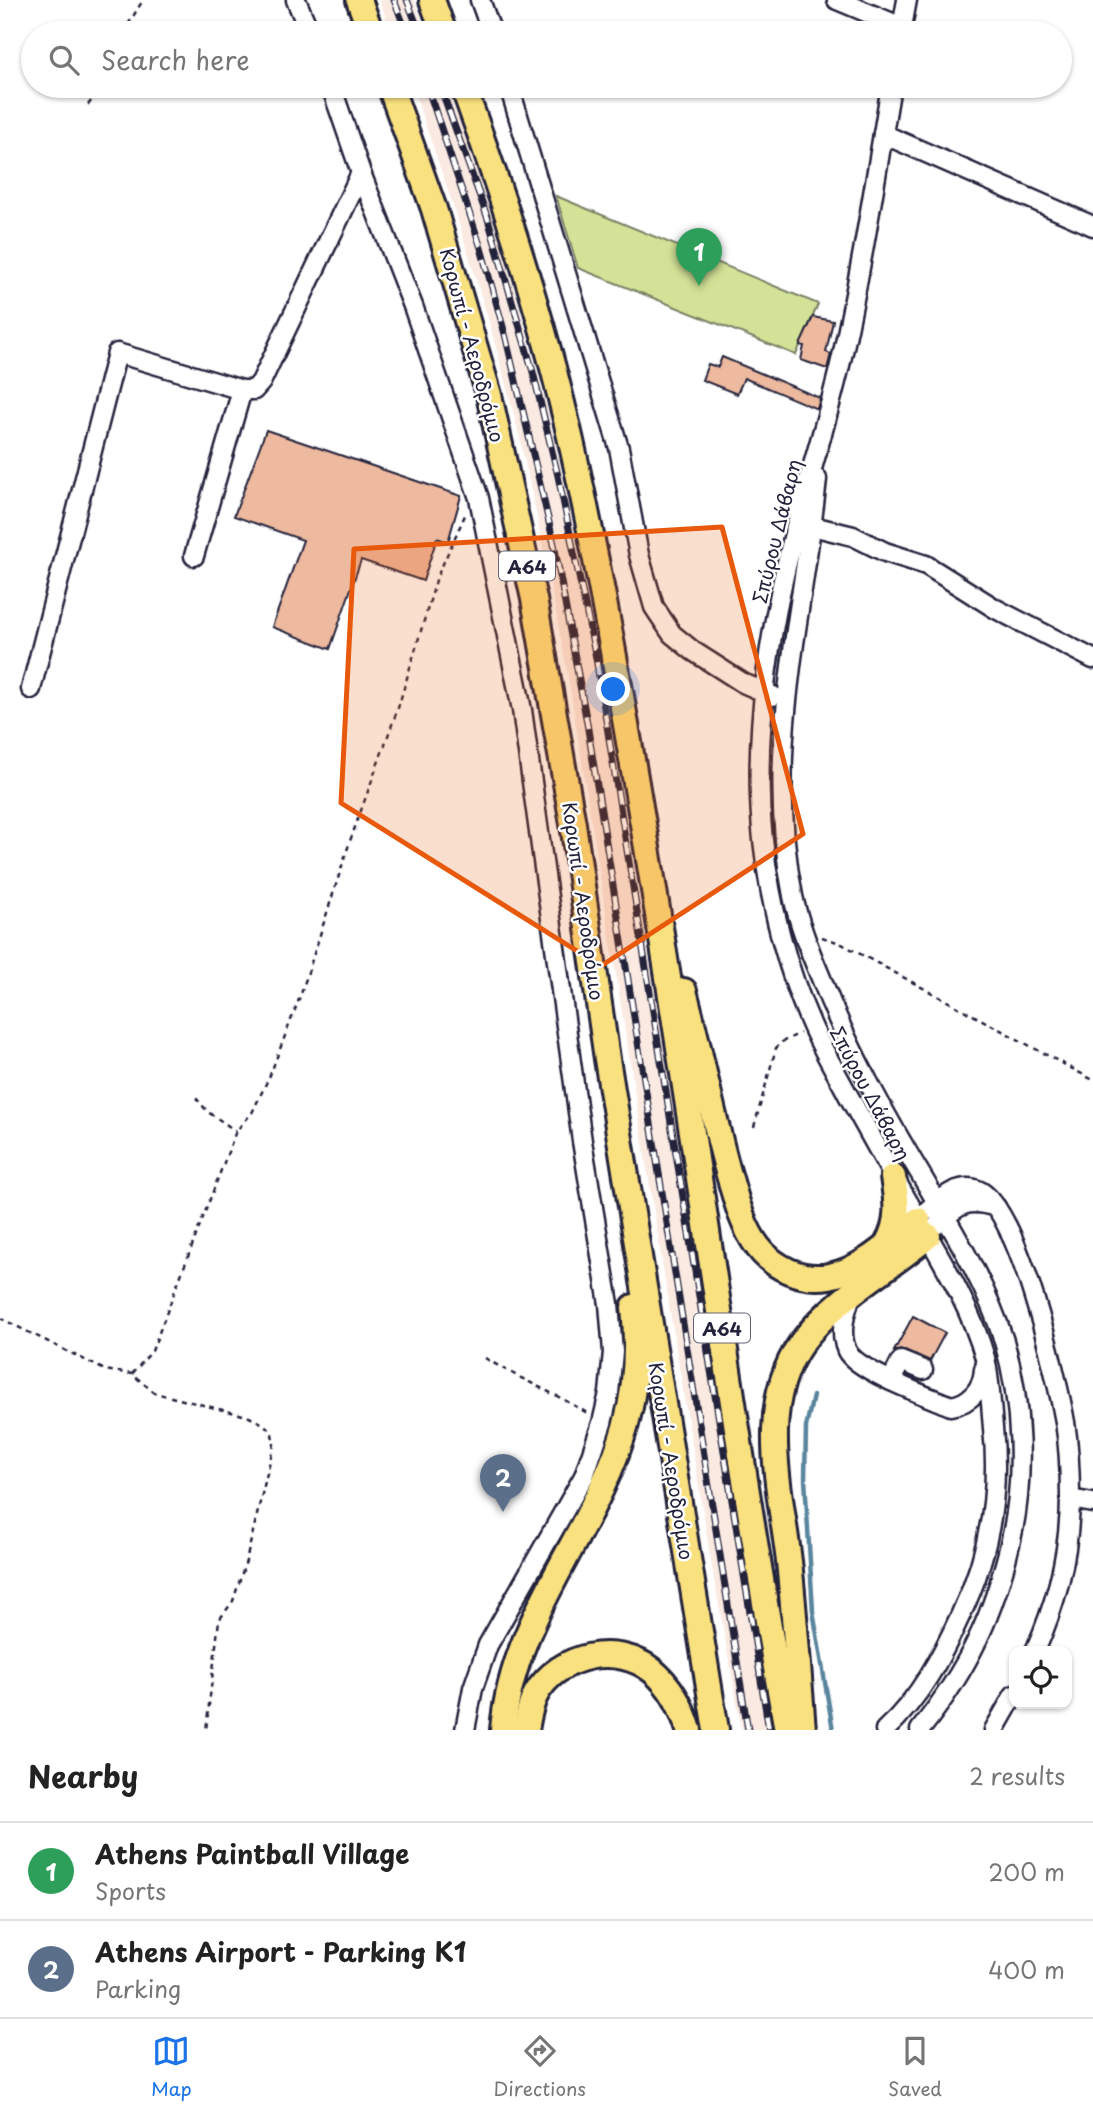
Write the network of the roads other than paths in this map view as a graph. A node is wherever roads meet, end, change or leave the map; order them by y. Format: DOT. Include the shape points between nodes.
graph roads {
  1 [pos="296,0"];
  2 [pos="359,0"];
  3 [pos="432,0"];
  4 [pos="480,0"];
  5 [pos="837,0"];
  6 [pos="907,0"];
  7 [pos="305,21"];
  8 [pos="367,21"];
  9 [pos="440,21"];
  10 [pos="488,21"];
  11 [pos="882,21"];
  12 [pos="903,21"];
  13 [pos="335,98"];
  14 [pos="394,98"];
  15 [pos="467,98"];
  16 [pos="513,98"];
  17 [pos="889,98"];
  18 [pos="883,134"];
  19 [pos="361,173"];
  20 [pos="1093,226"];
  21 [pos="242,390"];
  22 [pos="804,523"];
  23 [pos="194,556"];
  24 [pos="1093,659"];
  25 [pos="30,689"];
  26 [pos="764,694"];
  27 [pos="785,700"];
  28 [pos="660,925"];
  29 [pos="607,1059"];
  30 [pos="893,1177"];
  31 [pos="941,1210"];
  32 [pos="923,1228"];
  33 [pos="886,1245"];
  34 [pos="852,1293"];
  35 [pos="985,1359"];
  36 [pos="923,1370"];
  37 [pos="891,1381"];
  38 [pos="1070,1499"];
  39 [pos="1093,1503"];
  40 [pos="1037,1646"];
  41 [pos="1009,1703"];
  42 [pos="465,1730"];
  43 [pos="503,1730"];
  44 [pos="526,1730"];
  45 [pos="689,1730"];
  46 [pos="716,1730"];
  47 [pos="787,1730"];
  48 [pos="803,1730"];
  49 [pos="885,1730"];
  50 [pos="920,1730"];
  51 [pos="993,1730"];
  1 -- 7 [label="street"];
  2 -- 8 [label="highway"];
  3 -- 9 [label="highway"];
  4 -- 10 [label="street"];
  5 -- 11 [label="street"];
  6 -- 12 [label="street"];
  13 -- 19 [label="street"];
  14 -- 29 [label="highway, Κορωπί - Αεροδρόμιο / Α64" via="462,298 503,456 555,713"];
  15 -- 28 [label="highway, Α64" via="526,278 571,441"];
  16 -- 26 [label="street" via="619,448 654,607 672,634 693,651"];
  17 -- 18 [label="street, Σπύρου Δάβαρη"];
  18 -- 20 [label="street"];
  18 -- 22 [label="street, Σπύρου Δάβαρη" via="844,350"];
  19 -- 21 [label="street" via="261,382 254,390"];
  19 -- 42 [label="street" via="479,498 522,710 613,1352 602,1423 584,1476 488,1645"];
  21 -- 23 [label="street"];
  21 -- 25 [label="street" via="117,353"];
  22 -- 24 [label="street" via="853,536 926,565 996,609"];
  22 -- 26 [label="street, Σπύρου Δάβαρη" via="771,641"];
  22 -- 27 [label="street, Σπύρου Δάβαρη"];
  26 -- 27 [label="street"];
  26 -- 30 [label="street, Σπύρου Δάβαρη" via="760,748 763,838 788,962 812,1026"];
  27 -- 31 [label="street, Σπύρου Δάβαρη" via="782,804 793,897 805,939 832,1009 877,1101"];
  28 -- 33 [label="highway" via="681,976 739,1210 759,1248 791,1273 827,1277 866,1261"];
  28 -- 47 [label="highway, Α64"];
  29 -- 43 [label="highway" via="634,1310 633,1388 615,1456 520,1650"];
  29 -- 46 [label="highway, Κορωπί - Αεροδρόμιο / Α64"];
  30 -- 32 [label="street, Σπύρου Δάβαρη"];
  30 -- 33 [label="highway" via="897,1219"];
  31 -- 32 [label="street"];
  31 -- 38 [label="street" via="954,1191 978,1189 996,1206 1019,1255 1051,1354 1065,1422"];
  31 -- 50 [label="street, Σπύρου Δάβαρη" via="991,1306 1004,1342 1018,1426 1018,1510 1002,1581 978,1643"];
  32 -- 33 [label="highway"];
  32 -- 34 [label="highway"];
  32 -- 35 [label="street, Σπύρου Δάβαρη" via="949,1272"];
  34 -- 37 [label="street" via="843,1332 847,1352"];
  34 -- 48 [label="highway" via="801,1344 785,1378 775,1431"];
  35 -- 37 [label="street" via="983,1382 962,1405 951,1406"];
  35 -- 49 [label="street, Σπύρου Δάβαρη" via="996,1484 977,1581 930,1675"];
  36 -- 37 [label="street" via="901,1361"];
  38 -- 39 [label="street"];
  38 -- 40 [label="street" via="1061,1582"];
  41 -- 51 [label="street"];
  44 -- 45 [label="highway" via="536,1693 548,1679 564,1665 601,1654 651,1670 674,1694"];
}
